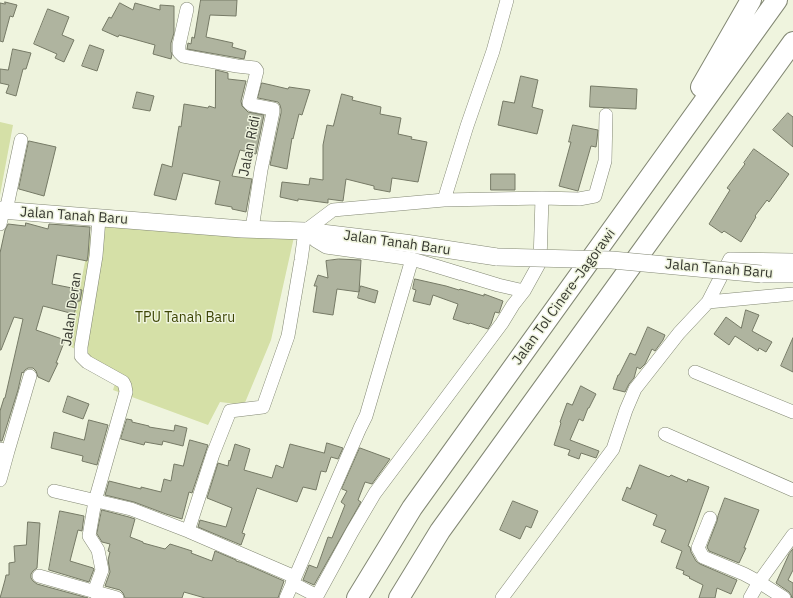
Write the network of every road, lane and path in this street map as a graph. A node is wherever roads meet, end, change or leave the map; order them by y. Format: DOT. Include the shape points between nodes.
graph roads {
  1 [pos="507,0"];
  2 [pos="751,0"];
  3 [pos="777,0"];
  4 [pos="187,9"];
  5 [pos="793,42"];
  6 [pos="606,115"];
  7 [pos="21,140"];
  8 [pos="641,189"];
  9 [pos="542,198"];
  10 [pos="444,200"];
  11 [pos="2,214"];
  12 [pos="99,219"];
  13 [pos="252,229"];
  14 [pos="305,230"];
  15 [pos="412,259"];
  16 [pos="793,260"];
  17 [pos="793,274"];
  18 [pos="524,291"];
  19 [pos="793,294"];
  20 [pos="708,302"];
  21 [pos="696,372"];
  22 [pos="30,376"];
  23 [pos="793,412"];
  24 [pos="665,434"];
  25 [pos="4,450"];
  26 [pos="0,480"];
  27 [pos="793,490"];
  28 [pos="54,491"];
  29 [pos="95,501"];
  30 [pos="710,518"];
  31 [pos="188,532"];
  32 [pos="793,535"];
  33 [pos="39,576"];
  34 [pos="759,582"];
  35 [pos="290,588"];
  36 [pos="94,592"];
  37 [pos="506,597"];
  38 [pos="117,598"];
  39 [pos="357,598"];
  40 [pos="399,598"];
  41 [pos="750,598"];
  42 [pos="784,598"];
  1 -- 10 [label="street"];
  2 -- 8 [label="highway"];
  3 -- 8 [label="highway, Jalan Tol Cinere–Jagorawi"];
  4 -- 13 [label="street, Jalan Ridi" via="179,52 183,56 255,68 257,71 250,103 273,109"];
  5 -- 40 [label="highway" via="440,531"];
  6 -- 9 [label="street" via="605,161 595,196 579,199"];
  7 -- 11 [label="street"];
  8 -- 39 [label="highway, Jalan Tol Cinere–Jagorawi" via="412,508"];
  9 -- 10 [label="street"];
  9 -- 18 [label="street" via="540,262"];
  10 -- 14 [label="street" via="333,210"];
  11 -- 12 [label="main road, Jalan Tanah Baru"];
  12 -- 13 [label="main road, Jalan Tanah Baru"];
  12 -- 29 [label="street, Jalan Deran" via="96,256 80,347 81,356 123,382 126,392"];
  13 -- 14 [label="main road, Jalan Tanah Baru"];
  14 -- 15 [label="street" via="326,247"];
  14 -- 17 [label="main road, Jalan Tanah Baru, bridge" via="497,257 612,260 761,274"];
  14 -- 31 [label="street" via="288,336 263,406 230,411"];
  15 -- 18 [label="street"];
  15 -- 35 [label="street" via="366,416"];
  16 -- 20 [label="street" via="730,259"];
  18 -- 35 [label="street" via="376,493 317,596"];
  19 -- 20 [label="street"];
  20 -- 37 [label="street" via="679,332 635,389 612,449"];
  21 -- 23 [label="street"];
  22 -- 25 [label="street"];
  24 -- 27 [label="street"];
  25 -- 26 [label="street"];
  28 -- 29 [label="street"];
  29 -- 31 [label="street" via="131,509"];
  29 -- 36 [label="street" via="89,536 98,550 102,570"];
  30 -- 34 [label="street" via="698,548 703,557"];
  31 -- 35 [label="street"];
  32 -- 34 [label="street"];
  33 -- 36 [label="street"];
  34 -- 41 [label="street"];
  34 -- 42 [label="street"];
  36 -- 38 [label="street"];
}
